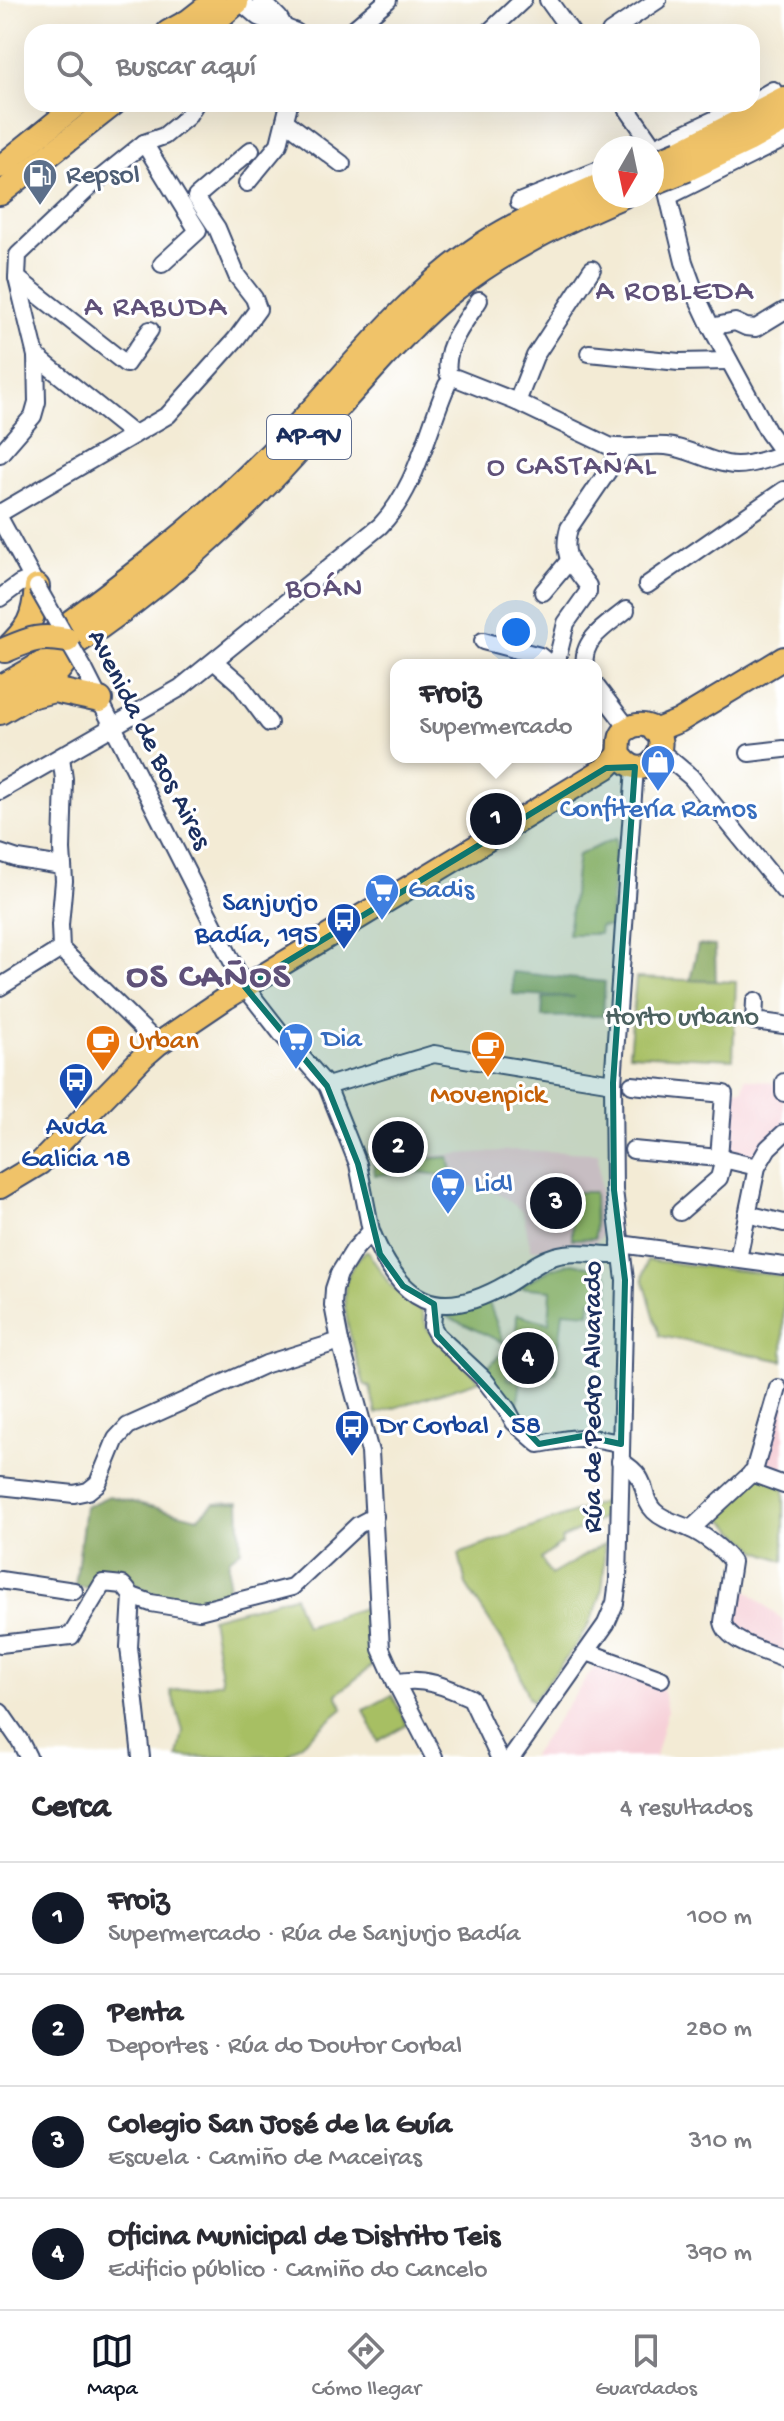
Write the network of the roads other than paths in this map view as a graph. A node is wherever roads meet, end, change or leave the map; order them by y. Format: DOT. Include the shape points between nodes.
graph roads {
  1 [pos="388,0"];
  2 [pos="523,0"];
  3 [pos="548,0"];
  4 [pos="658,0"];
  5 [pos="240,1"];
  6 [pos="183,24"];
  7 [pos="213,24"];
  8 [pos="274,24"];
  9 [pos="360,24"];
  10 [pos="498,24"];
  11 [pos="565,24"];
  12 [pos="622,24"];
  13 [pos="778,95"];
  14 [pos="760,108"];
  15 [pos="68,112"];
  16 [pos="104,112"];
  17 [pos="190,112"];
  18 [pos="287,112"];
  19 [pos="630,112"];
  20 [pos="730,112"];
  21 [pos="754,112"];
  22 [pos="784,120"];
  23 [pos="285,121"];
  24 [pos="646,136"];
  25 [pos="784,139"];
  26 [pos="664,142"];
  27 [pos="144,143"];
  28 [pos="251,150"];
  29 [pos="683,161"];
  30 [pos="664,163"];
  31 [pos="342,164"];
  32 [pos="0,167"];
  33 [pos="592,173"];
  34 [pos="247,183"];
  35 [pos="664,186"];
  36 [pos="592,189"];
  37 [pos="664,189"];
  38 [pos="0,194"];
  39 [pos="664,199"];
  40 [pos="519,202"];
  41 [pos="594,208"];
  42 [pos="162,264"];
  43 [pos="592,269"];
  44 [pos="17,278"];
  45 [pos="479,300"];
  46 [pos="784,311"];
  47 [pos="711,327"];
  48 [pos="150,330"];
  49 [pos="589,353"];
  50 [pos="36,356"];
  51 [pos="729,361"];
  52 [pos="451,379"];
  53 [pos="517,402"];
  54 [pos="134,435"];
  55 [pos="782,448"];
  56 [pos="623,449"];
  57 [pos="0,454"];
  58 [pos="784,490"];
  59 [pos="0,516"];
  60 [pos="569,561"];
  61 [pos="34,583"];
  62 [pos="647,585"];
  63 [pos="543,592"];
  64 [pos="0,598"];
  65 [pos="626,610"];
  66 [pos="483,641"];
  67 [pos="75,653"];
  68 [pos="2,658"];
  69 [pos="784,658"];
  70 [pos="550,659"];
  71 [pos="554,659"];
  72 [pos="584,659"];
  73 [pos="214,661"];
  74 [pos="0,688"];
  75 [pos="602,694"];
  76 [pos="28,697"];
  77 [pos="100,700"];
  78 [pos="0,712"];
  79 [pos="269,723"];
  80 [pos="113,726"];
  81 [pos="628,728"];
  82 [pos="659,742"];
  83 [pos="784,749"];
  84 [pos="749,753"];
  85 [pos="61,757"];
  86 [pos="622,763"];
  87 [pos="0,791"];
  88 [pos="0,853"];
  89 [pos="62,866"];
  90 [pos="784,891"];
  91 [pos="61,949"];
  92 [pos="0,987"];
  93 [pos="245,987"];
  94 [pos="755,1001"];
  95 [pos="784,1025"];
  96 [pos="158,1044"];
  97 [pos="784,1082"];
  98 [pos="613,1083"];
  99 [pos="632,1085"];
  100 [pos="327,1086"];
  101 [pos="784,1093"];
  102 [pos="784,1133"];
  103 [pos="633,1150"];
  104 [pos="721,1158"];
  105 [pos="757,1167"];
  106 [pos="0,1187"];
  107 [pos="680,1212"];
  108 [pos="747,1214"];
  109 [pos="784,1223"];
  110 [pos="371,1231"];
  111 [pos="621,1250"];
  112 [pos="738,1259"];
  113 [pos="784,1266"];
  114 [pos="434,1304"];
  115 [pos="340,1341"];
  116 [pos="778,1388"];
  117 [pos="621,1444"];
  118 [pos="620,1461"];
  119 [pos="751,1473"];
  120 [pos="784,1485"];
  121 [pos="0,1486"];
  122 [pos="375,1516"];
  123 [pos="691,1529"];
  124 [pos="0,1580"];
  125 [pos="74,1591"];
  126 [pos="132,1596"];
  127 [pos="0,1644"];
  128 [pos="587,1652"];
  129 [pos="784,1659"];
  130 [pos="661,1679"];
  131 [pos="396,1683"];
  132 [pos="0,1712"];
  133 [pos="28,1757"];
  134 [pos="141,1757"];
  135 [pos="434,1757"];
  136 [pos="499,1757"];
  137 [pos="512,1757"];
  1 -- 9 [label="street"];
  2 -- 10 [label="street"];
  3 -- 11 [label="street"];
  4 -- 12 [label="street"];
  5 -- 6 [label="main road"];
  5 -- 7 [label="main road"];
  5 -- 8 [label="street"];
  13 -- 14 [label="highway"];
  15 -- 32 [label="main road"];
  16 -- 38 [label="main road"];
  17 -- 27 [label="street" via="164,136"];
  18 -- 23 [label="street"];
  19 -- 24 [label="street"];
  20 -- 26 [label="street"];
  21 -- 29 [label="highway"];
  22 -- 29 [label="highway" via="748,140"];
  23 -- 31 [label="street"];
  23 -- 34 [label="street" via="279,144"];
  25 -- 37 [label="street"];
  27 -- 42 [label="street" via="198,231"];
  27 -- 44 [label="street" via="18,255"];
  28 -- 54 [label="street" via="196,197 258,309 168,415"];
  29 -- 30 [label="highway, bridge"];
  29 -- 35 [label="highway, bridge"];
  33 -- 40 [label="street"];
  36 -- 68 [label="highway, AP-9V" via="484,244 438,280 203,521 37,647"];
  39 -- 47 [label="street"];
  41 -- 74 [label="highway, AP-9V" via="498,256 450,292 221,527 95,629"];
  43 -- 53 [label="street" via="535,356"];
  44 -- 48 [label="street" via="126,364"];
  44 -- 50 [label="street"];
  45 -- 52 [label="street" via="449,348"];
  46 -- 47 [label="street" via="756,328 735,322"];
  47 -- 51 [label="street"];
  49 -- 51 [label="street"];
  50 -- 54 [label="street"];
  50 -- 57 [label="street" via="39,384 33,416"];
  51 -- 55 [label="street"];
  52 -- 53 [label="street"];
  52 -- 73 [label="street" via="394,512"];
  53 -- 56 [label="street"];
  54 -- 59 [label="street"];
  55 -- 56 [label="street" via="753,463 730,465 683,448"];
  56 -- 60 [label="street" via="569,528"];
  58 -- 62 [label="street"];
  59 -- 61 [label="street, Avenida de Bos Aires"];
  60 -- 63 [label="street"];
  60 -- 71 [label="street" via="588,592 566,623"];
  61 -- 64 [label="street" via="19,584"];
  61 -- 67 [label="street, Avenida de Bos Aires, bridge"];
  61 -- 68 [label="highway" via="35,606 26,631"];
  65 -- 72 [label="street" via="587,643"];
  66 -- 70 [label="street"];
  67 -- 68 [label="highway, bridge" via="47,636"];
  67 -- 76 [label="highway"];
  67 -- 77 [label="street, Avenida de Bos Aires"];
  69 -- 82 [label="main road" via="679,721"];
  73 -- 79 [label="street" via="239,683"];
  73 -- 80 [label="street" via="180,688"];
  75 -- 81 [label="street"];
  76 -- 77 [label="highway" via="54,690"];
  76 -- 78 [label="highway"];
  77 -- 80 [label="street, Avenida de Bos Aires"];
  80 -- 85 [label="street"];
  80 -- 93 [label="street, Avenida de Bos Aires"];
  81 -- 82 [label="main road" via="642,725"];
  81 -- 86 [label="main road" via="619,739"];
  82 -- 86 [label="main road" via="648,766"];
  82 -- 90 [label="street"];
  83 -- 84 [label="street"];
  85 -- 87 [label="street"];
  85 -- 89 [label="street"];
  86 -- 93 [label="main road"];
  86 -- 98 [label="street, Rúa de Pedro Alvarado"];
  88 -- 89 [label="street"];
  89 -- 91 [label="street"];
  91 -- 92 [label="street"];
  91 -- 96 [label="street"];
  93 -- 96 [label="main road"];
  93 -- 100 [label="street, Avenida de Bos Aires"];
  94 -- 95 [label="street" via="754,1021"];
  96 -- 106 [label="main road" via="40,1163"];
  97 -- 101 [label="street"];
  98 -- 100 [label="street" via="434,1054"];
  98 -- 111 [label="street, Rúa de Pedro Alvarado" via="613,1169"];
  99 -- 104 [label="street" via="724,1094"];
  100 -- 110 [label="street, Avenida de Bos Aires" via="358,1164"];
  102 -- 105 [label="street"];
  103 -- 104 [label="street"];
  104 -- 105 [label="street"];
  104 -- 107 [label="street" via="719,1178"];
  105 -- 108 [label="street"];
  108 -- 109 [label="street"];
  108 -- 112 [label="street"];
  110 -- 114 [label="street, Avenida de Bos Aires" via="393,1275"];
  110 -- 115 [label="street" via="354,1250 334,1289"];
  111 -- 112 [label="street"];
  111 -- 114 [label="street" via="558,1255 472,1301"];
  111 -- 117 [label="street, Rúa de Pedro Alvarado"];
  112 -- 113 [label="street"];
  114 -- 117 [label="street" via="432,1326 437,1335 483,1378 514,1422 539,1444 583,1436"];
  115 -- 121 [label="street" via="266,1364 128,1426 116,1439 98,1483 88,1491"];
  115 -- 122 [label="street" via="368,1441"];
  116 -- 119 [label="street"];
  117 -- 118 [label="street, Rúa de Pedro Alvarado"];
  118 -- 123 [label="street" via="639,1475 656,1513"];
  118 -- 128 [label="street, Rúa de Pedro Alvarado" via="615,1603"];
  119 -- 120 [label="street"];
  119 -- 123 [label="street"];
  122 -- 126 [label="street" via="358,1525 292,1587 199,1611"];
  122 -- 131 [label="street" via="379,1634"];
  123 -- 129 [label="street" via="732,1562 724,1630"];
  124 -- 125 [label="street"];
  126 -- 127 [label="street" via="123,1585 103,1583 71,1636"];
  126 -- 134 [label="street" via="129,1647"];
  128 -- 130 [label="street"];
  128 -- 137 [label="street, Rúa de Pedro Alvarado"];
  131 -- 135 [label="street"];
  131 -- 136 [label="street" via="440,1684 471,1698"];
  132 -- 133 [label="street"];
}
